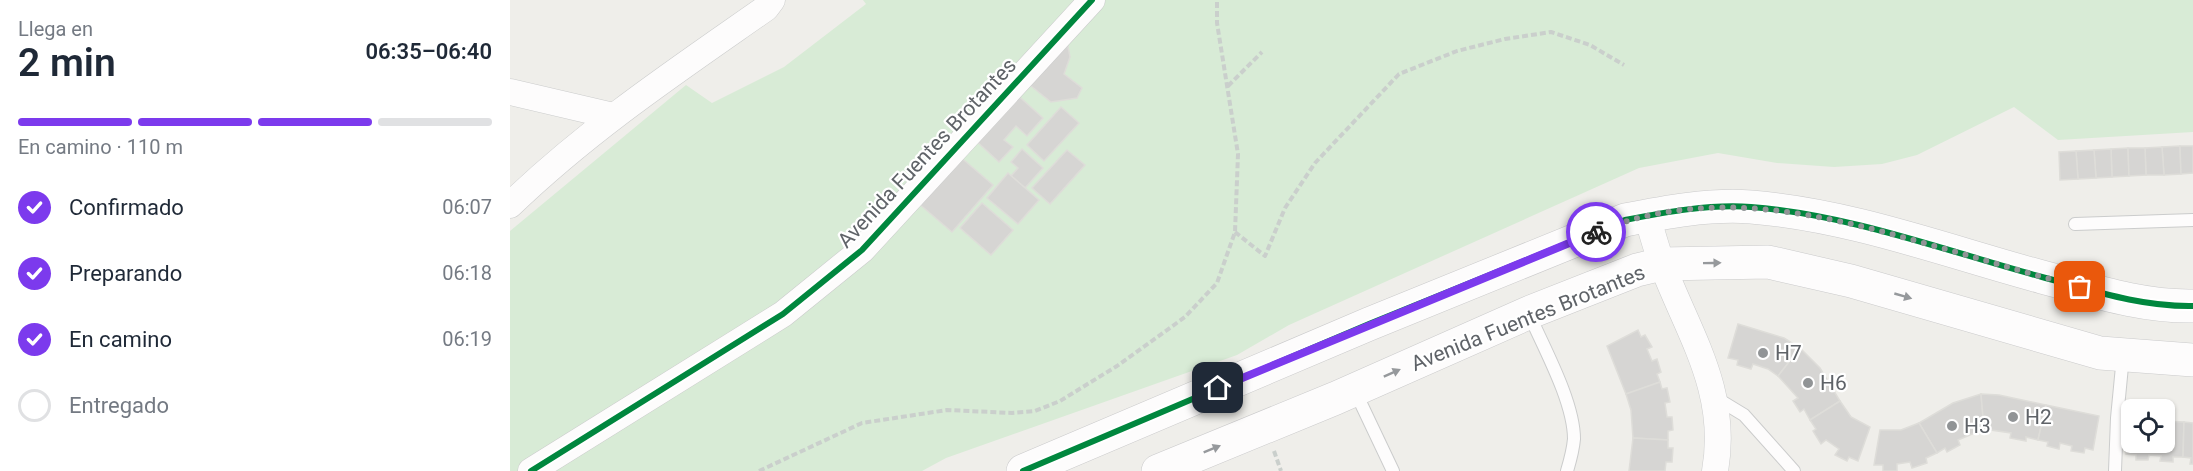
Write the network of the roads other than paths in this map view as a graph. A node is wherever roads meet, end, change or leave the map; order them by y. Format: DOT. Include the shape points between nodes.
graph roads {
  1 [pos="772,0"];
  2 [pos="1092,0"];
  3 [pos="510,92"];
  4 [pos="613,116"];
  5 [pos="510,205"];
  6 [pos="1647,216"];
  7 [pos="2193,220"];
  8 [pos="2075,224"];
  9 [pos="1662,264"];
  10 [pos="2193,306"];
  11 [pos="1528,313"];
  12 [pos="2123,355"];
  13 [pos="2193,360"];
  14 [pos="1355,390"];
  15 [pos="1715,397"];
  16 [pos="531,471"];
  17 [pos="1023,471"];
  18 [pos="1158,471"];
  19 [pos="1393,471"];
  20 [pos="1567,471"];
  21 [pos="1715,471"];
  22 [pos="1794,471"];
  23 [pos="2115,471"];
  1 -- 4 [label="street"];
  2 -- 16 [label="street, Avenida Fuentes Brotantes" via="862,250 783,314"];
  3 -- 4 [label="street"];
  4 -- 5 [label="street"];
  6 -- 9 [label="street"];
  6 -- 10 [label="street" via="1750,207 1815,216 1884,231 2122,298"];
  6 -- 17 [label="street" via="1625,220 1369,324"];
  7 -- 8 [label="lane"];
  9 -- 11 [label="street, Avenida Fuentes Brotantes"];
  9 -- 12 [label="street, Avenida Fuentes Brotantes, one-way" via="1768,262 1851,281 2100,353"];
  9 -- 15 [label="street"];
  14 -- 11 [label="street, Avenida Fuentes Brotantes, one-way"];
  11 -- 20 [label="lane" via="1572,420 1574,439"];
  12 -- 13 [label="street, Avenida Fuentes Brotantes"];
  12 -- 23 [label="lane"];
  18 -- 14 [label="street, Avenida Fuentes Brotantes, one-way"];
  14 -- 19 [label="lane"];
  15 -- 21 [label="street"];
  15 -- 22 [label="lane" via="1744,415"];
}
